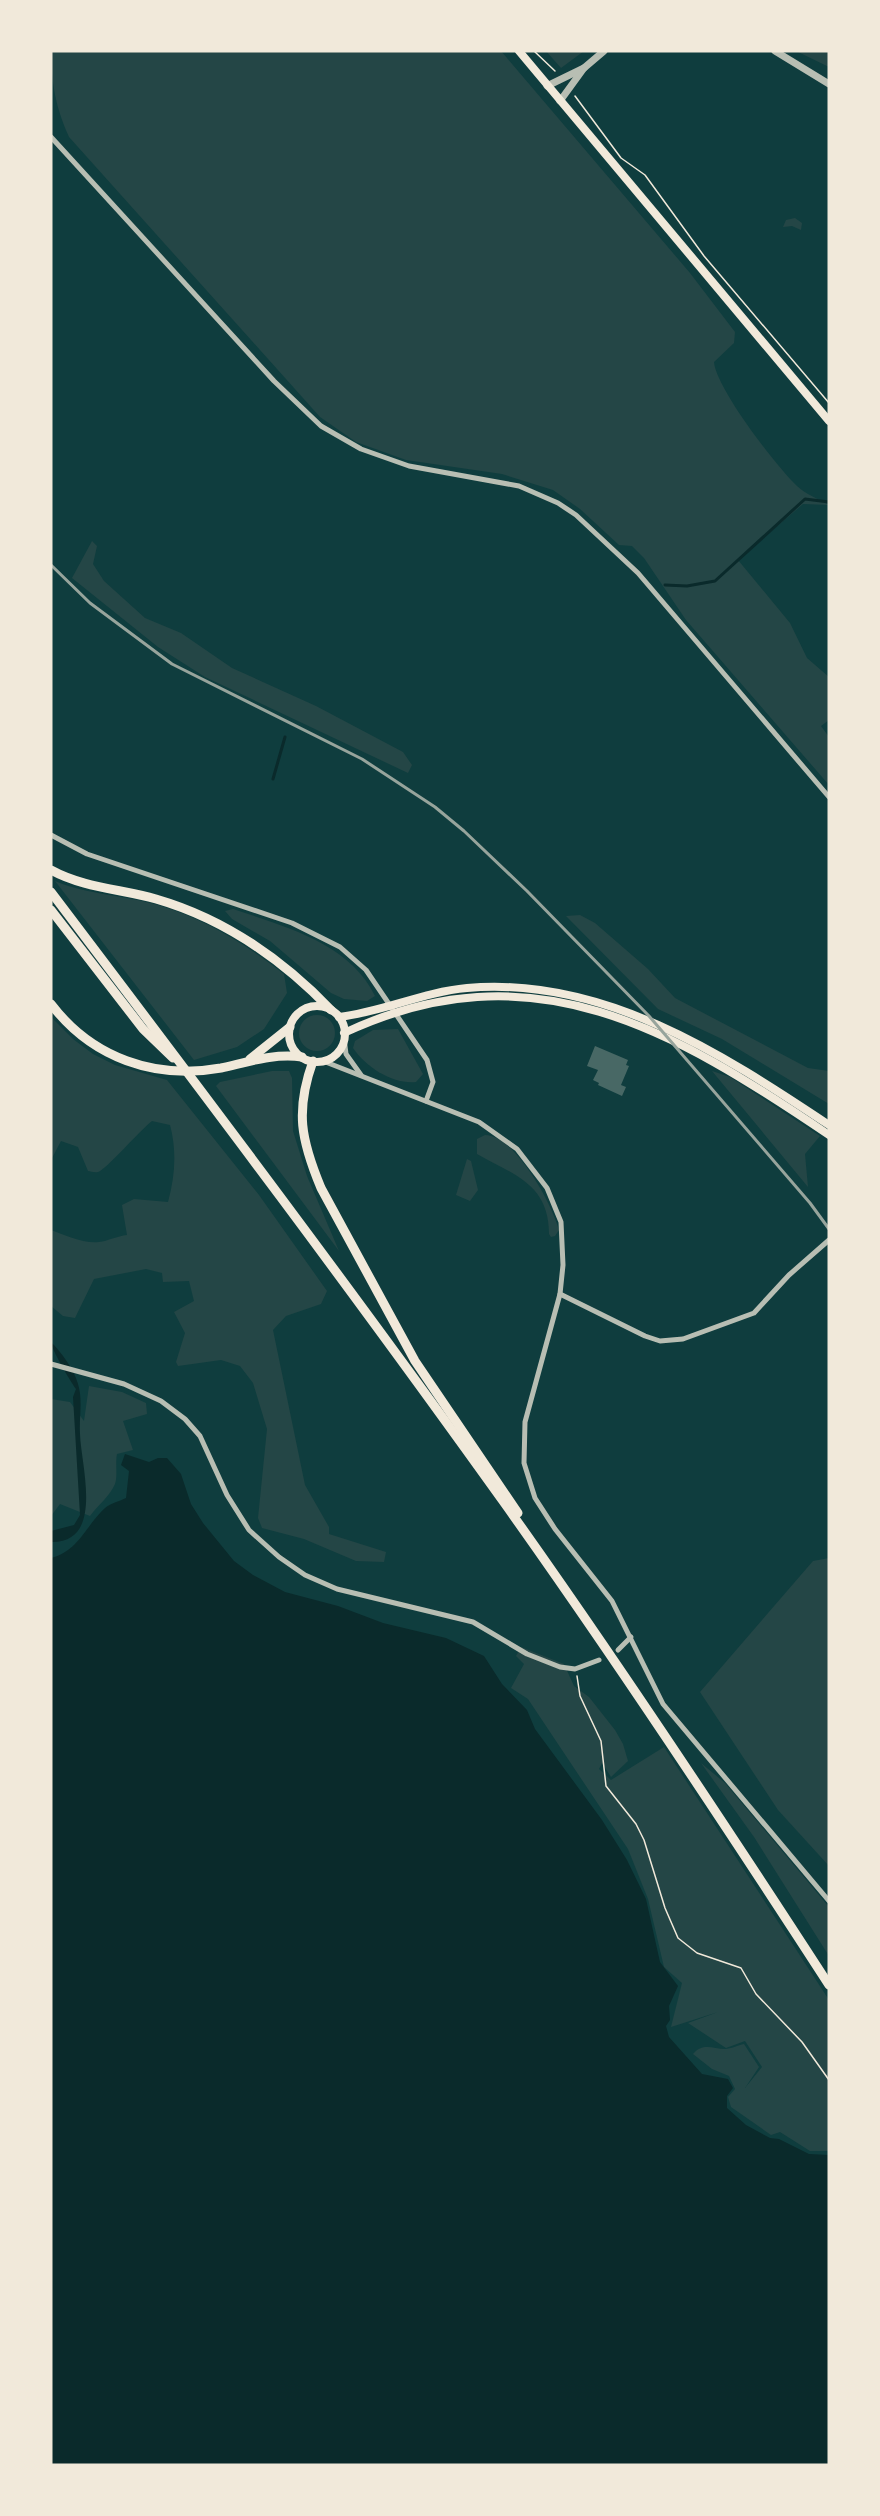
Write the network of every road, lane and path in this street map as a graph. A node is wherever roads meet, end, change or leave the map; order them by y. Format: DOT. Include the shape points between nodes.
graph roads {
  1 [pos="519,51"];
  2 [pos="534,51"];
  3 [pos="604,51"];
  4 [pos="775,51"];
  5 [pos="584,68"];
  6 [pos="560,78"];
  7 [pos="829,84"];
  8 [pos="547,86"];
  9 [pos="570,91"];
  10 [pos="561,101"];
  11 [pos="51,137"];
  12 [pos="829,403"];
  13 [pos="829,422"];
  14 [pos="829,797"];
  15 [pos="51,835"];
  16 [pos="51,870"];
  17 [pos="51,892"];
  18 [pos="51,910"];
  19 [pos="51,1004"];
  20 [pos="331,1010"];
  21 [pos="339,1017"];
  22 [pos="290,1027"];
  23 [pos="344,1035"];
  24 [pos="302,1058"];
  25 [pos="181,1061"];
  26 [pos="247,1061"];
  27 [pos="318,1061"];
  28 [pos="362,1076"];
  29 [pos="426,1101"];
  30 [pos="829,1125"];
  31 [pos="829,1135"];
  32 [pos="829,1240"];
  33 [pos="560,1293"];
  34 [pos="51,1364"];
  35 [pos="525,1533"];
  36 [pos="631,1637"];
  37 [pos="618,1650"];
  38 [pos="599,1660"];
  39 [pos="575,1669"];
  40 [pos="829,1900"];
  41 [pos="829,1985"];
  42 [pos="829,2080"];
  1 -- 8 [label="main road"];
  2 -- 6 [label="path"];
  3 -- 5 [label="street"];
  4 -- 7 [label="street"];
  5 -- 6 [label="street"];
  5 -- 9 [label="street"];
  6 -- 8 [label="street"];
  8 -- 10 [label="main road"];
  9 -- 10 [label="street"];
  9 -- 12 [label="path" via="621,158 645,175 704,256"];
  10 -- 13 [label="main road"];
  11 -- 14 [label="street" via="274,381 328,431 361,449 409,466 519,486 576,515 638,573"];
  15 -- 29 [label="street" via="87,854 292,923 340,947 366,970 427,1060 433,1082"];
  16 -- 20 [label="highway" via="75,881 157,899 226,927 271,955"];
  17 -- 25 [label="highway"];
  18 -- 25 [label="highway" via="143,1029"];
  19 -- 26 [label="highway" via="93,1045 152,1068 190,1071"];
  20 -- 21 [label="main road"];
  20 -- 22 [label="main road" via="315,1006 304,1010"];
  21 -- 23 [label="main road"];
  21 -- 30 [label="main road" via="465,988 519,987 561,993 617,1009 681,1035 730,1060"];
  22 -- 24 [label="main road" via="292,1046"];
  22 -- 26 [label="highway"];
  23 -- 27 [label="main road" via="337,1053"];
  23 -- 28 [label="street" via="346,1054"];
  23 -- 31 [label="main road" via="382,1018 466,997 549,999 614,1017 677,1042 726,1068"];
  24 -- 26 [label="highway" via="277,1056"];
  24 -- 27 [label="main road"];
  25 -- 35 [label="highway"];
  27 -- 28 [label="street"];
  27 -- 35 [label="highway" via="304,1089 301,1124 321,1188 393,1325 509,1497"];
  28 -- 29 [label="street"];
  29 -- 33 [label="street" via="462,1114 501,1136 539,1176 561,1222"];
  32 -- 33 [label="street" via="754,1313 683,1339 660,1341 645,1336"];
  33 -- 36 [label="street" via="525,1422 524,1463 535,1498 612,1601"];
  34 -- 39 [label="street" via="124,1384 161,1401 185,1419 200,1436 227,1495 249,1530 305,1575 337,1589 473,1622 527,1654"];
  35 -- 41 [label="highway"];
  36 -- 37 [label="street"];
  36 -- 40 [label="street" via="663,1704"];
  38 -- 39 [label="street"];
  39 -- 42 [label="path" via="580,1696 601,1741 606,1786 644,1840 676,1934 697,1953 741,1968 756,1994 802,2042"];
}
